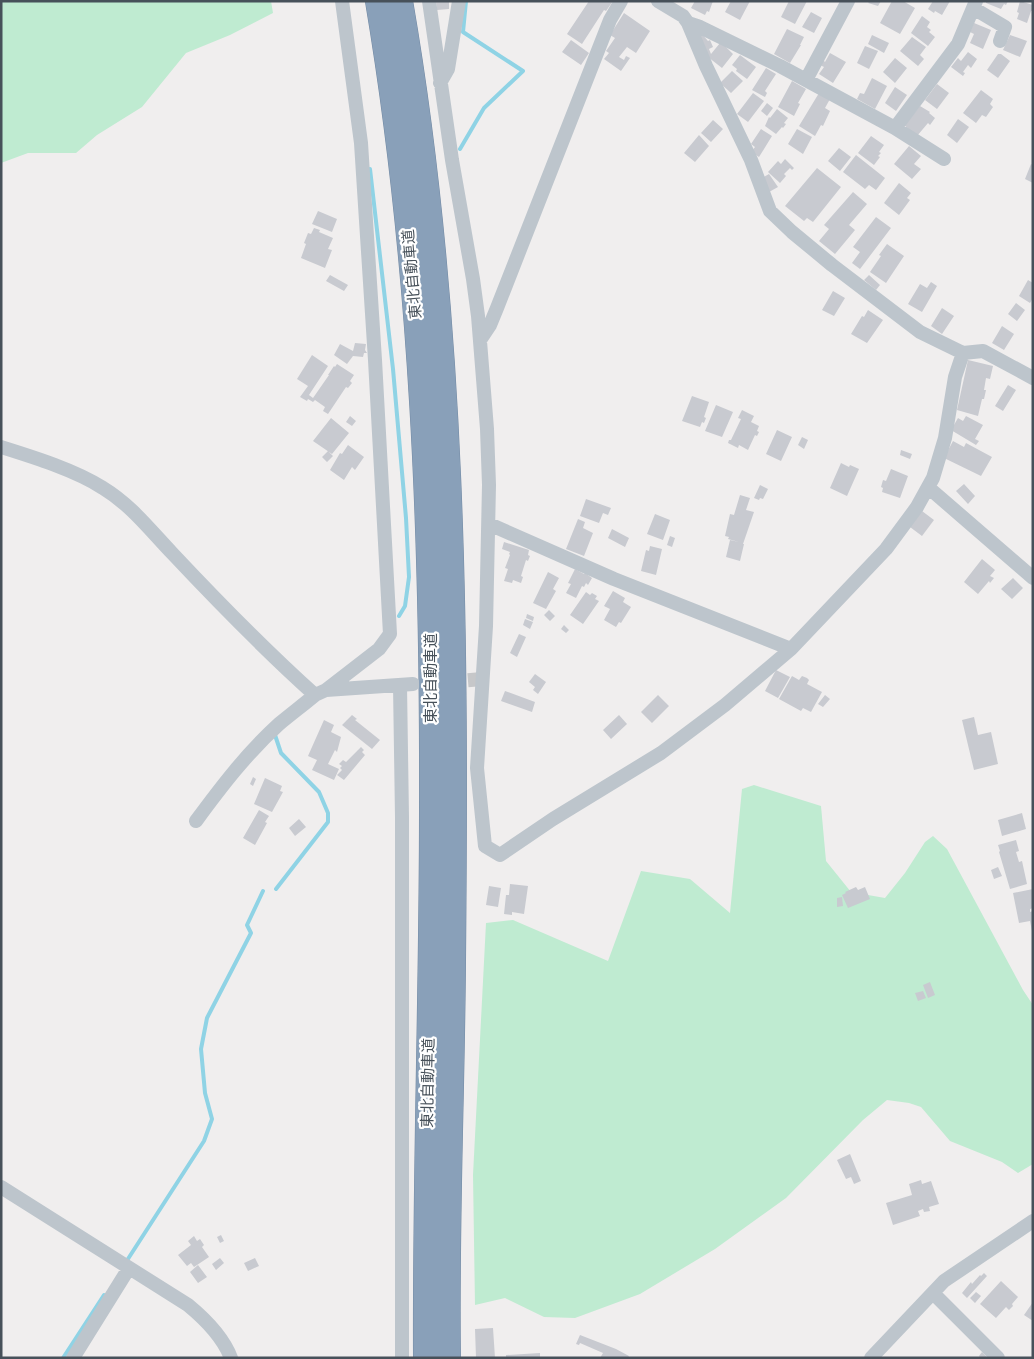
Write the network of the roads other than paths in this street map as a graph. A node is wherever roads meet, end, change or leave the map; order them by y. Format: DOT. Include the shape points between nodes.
graph roads {
  1 [pos="342,1"];
  2 [pos="378,1"];
  3 [pos="400,1"];
  4 [pos="429,1"];
  5 [pos="459,1"];
  6 [pos="621,1"];
  7 [pos="658,1"];
  8 [pos="686,1"];
  9 [pos="848,1"];
  10 [pos="974,5"];
  11 [pos="684,19"];
  12 [pos="1000,41"];
  13 [pos="806,80"];
  14 [pos="440,83"];
  15 [pos="895,128"];
  16 [pos="944,159"];
  17 [pos="480,340"];
  18 [pos="963,353"];
  19 [pos="1033,378"];
  20 [pos="1,446"];
  21 [pos="928,488"];
  22 [pos="489,524"];
  23 [pos="1033,578"];
  24 [pos="790,649"];
  25 [pos="315,691"];
  26 [pos="196,822"];
  27 [pos="1,1187"];
  28 [pos="1033,1221"];
  29 [pos="125,1265"];
  30 [pos="932,1293"];
  31 [pos="73,1358"];
  32 [pos="231,1358"];
  33 [pos="402,1358"];
  34 [pos="426,1358"];
  35 [pos="448,1358"];
  36 [pos="871,1358"];
  37 [pos="998,1358"];
  1 -- 25 [label="street" via="361,144 390,634 379,649"];
  2 -- 34 [label="highway, 東北自動車道" via="397,131 414,286 425,445 432,810"];
  3 -- 35 [label="highway, 東北自動車道" via="419,130 436,286 447,443 453,609"];
  4 -- 14 [label="street"];
  5 -- 14 [label="street" via="448,69"];
  6 -- 17 [label="street" via="610,20 490,325"];
  7 -- 11 [label="street"];
  8 -- 11 [label="street"];
  9 -- 13 [label="street"];
  10 -- 12 [label="street" via="1005,27"];
  10 -- 15 [label="street" via="958,44"];
  11 -- 13 [label="street"];
  11 -- 18 [label="street" via="752,160 770,210 832,265 920,332"];
  13 -- 15 [label="street"];
  14 -- 17 [label="street"];
  15 -- 16 [label="street"];
  17 -- 22 [label="street" via="487,429"];
  18 -- 19 [label="street" via="983,351"];
  18 -- 21 [label="street" via="955,377 945,438"];
  20 -- 25 [label="street" via="46,461 115,495 272,655"];
  21 -- 23 [label="street"];
  21 -- 24 [label="street" via="886,549"];
  22 -- 24 [label="street" via="614,579"];
  22 -- 24 [label="street" via="477,768 485,846 500,855 660,753 725,705"];
  25 -- 26 [label="street" via="229,777"];
  25 -- 33 [label="street" via="407,685 402,817"];
  27 -- 29 [label="street"];
  28 -- 30 [label="street"];
  29 -- 31 [label="street"];
  29 -- 32 [label="street" via="188,1305 205,1320"];
  30 -- 36 [label="street"];
  30 -- 37 [label="street"];
}
